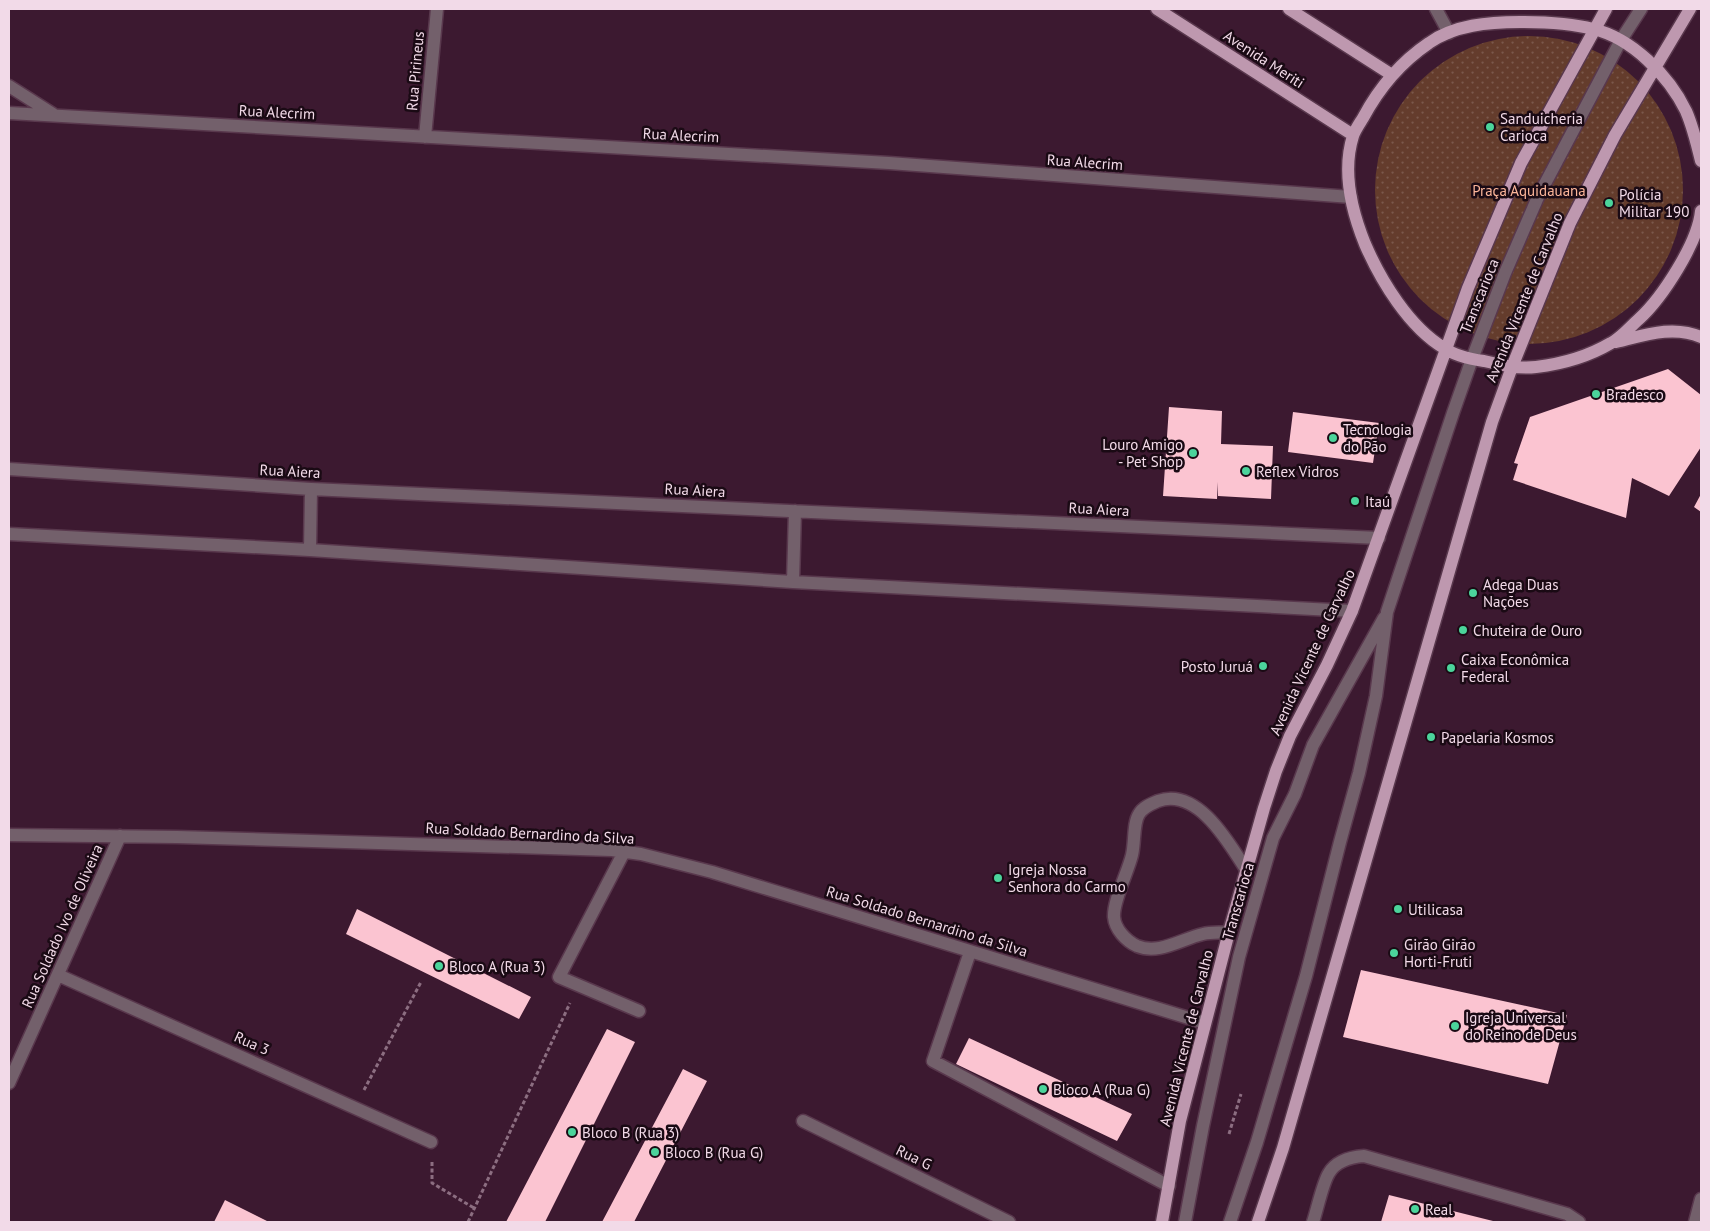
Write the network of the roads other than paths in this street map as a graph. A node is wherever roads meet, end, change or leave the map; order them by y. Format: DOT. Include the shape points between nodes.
graph roads {
  1 [pos="437,9"];
  2 [pos="1157,9"];
  3 [pos="1289,9"];
  4 [pos="1436,9"];
  5 [pos="1606,9"];
  6 [pos="1641,9"];
  7 [pos="1690,9"];
  8 [pos="1594,29"];
  9 [pos="1449,32"];
  10 [pos="1621,40"];
  11 [pos="1654,68"];
  12 [pos="1392,75"];
  13 [pos="9,86"];
  14 [pos="9,113"];
  15 [pos="53,115"];
  16 [pos="1353,135"];
  17 [pos="425,137"];
  18 [pos="1701,161"];
  19 [pos="1351,197"];
  20 [pos="1701,218"];
  21 [pos="1701,336"];
  22 [pos="1614,342"];
  23 [pos="1445,350"];
  24 [pos="1472,359"];
  25 [pos="1512,367"];
  26 [pos="9,469"];
  27 [pos="311,489"];
  28 [pos="795,511"];
  29 [pos="9,534"];
  30 [pos="1379,538"];
  31 [pos="310,550"];
  32 [pos="793,582"];
  33 [pos="1352,611"];
  34 [pos="1387,612"];
  35 [pos="9,835"];
  36 [pos="120,836"];
  37 [pos="624,852"];
  38 [pos="1246,871"];
  39 [pos="1229,932"];
  40 [pos="970,952"];
  41 [pos="58,974"];
  42 [pos="639,1011"];
  43 [pos="1205,1023"];
  44 [pos="9,1083"];
  45 [pos="803,1121"];
  46 [pos="431,1142"];
  47 [pos="1169,1186"];
  48 [pos="1701,1199"];
  49 [pos="1010,1222"];
  50 [pos="1162,1222"];
  51 [pos="1185,1222"];
  52 [pos="1230,1222"];
  53 [pos="1258,1222"];
  54 [pos="1313,1222"];
  55 [pos="1579,1222"];
  56 [pos="1695,1222"];
  1 -- 17 [label="street, Rua Pirineus"];
  2 -- 16 [label="main road, Avenida Meriti"];
  3 -- 12 [label="main road"];
  4 -- 9 [label="street"];
  5 -- 8 [label="main road, Avenida Vicente de Carvalho"];
  6 -- 10 [label="street, Transcarioca"];
  7 -- 11 [label="main road, Avenida Vicente de Carvalho"];
  8 -- 9 [label="main road" via="1540,22 1500,22"];
  8 -- 10 [label="main road"];
  8 -- 23 [label="main road, Avenida Vicente de Carvalho" via="1521,163"];
  9 -- 12 [label="main road" via="1431,41"];
  10 -- 11 [label="main road"];
  10 -- 24 [label="street, Transcarioca" via="1538,197"];
  11 -- 18 [label="main road" via="1670,85 1685,110 1696,135"];
  11 -- 25 [label="main road, Avenida Vicente de Carvalho" via="1570,223"];
  12 -- 16 [label="main road" via="1370,104"];
  13 -- 15 [label="street"];
  14 -- 15 [label="street, Rua Alecrim"];
  15 -- 17 [label="street, Rua Alecrim"];
  16 -- 19 [label="main road" via="1349,163"];
  17 -- 19 [label="street, Rua Alecrim" via="899,164"];
  19 -- 23 [label="main road" via="1371,258 1386,284 1420,329"];
  20 -- 22 [label="main road" via="1689,247 1649,311"];
  21 -- 22 [label="main road" via="1669,330"];
  22 -- 25 [label="main road" via="1573,359 1536,367"];
  23 -- 24 [label="main road"];
  23 -- 30 [label="main road, Avenida Vicente de Carvalho"];
  24 -- 25 [label="main road"];
  24 -- 34 [label="street, Transcarioca"];
  25 -- 53 [label="main road, Avenida Vicente de Carvalho" via="1492,422 1283,1148"];
  26 -- 27 [label="street, Rua Aiera"];
  27 -- 28 [label="street, Rua Aiera"];
  27 -- 31 [label="street"];
  28 -- 30 [label="street, Rua Aiera"];
  28 -- 32 [label="street"];
  29 -- 31 [label="street"];
  30 -- 33 [label="main road, Avenida Vicente de Carvalho"];
  31 -- 32 [label="street"];
  32 -- 33 [label="street"];
  33 -- 38 [label="main road, Avenida Vicente de Carvalho" via="1290,736"];
  34 -- 51 [label="street, Transcarioca" via="1314,746 1273,838 1239,957 1202,1126"];
  34 -- 52 [label="street, Transcarioca" via="1376,696 1359,774 1306,976"];
  35 -- 36 [label="street, Rua Soldado Bernardino da Silva"];
  36 -- 37 [label="street, Rua Soldado Bernardino da Silva"];
  36 -- 41 [label="street, Rua Soldado Ivo de Oliveira"];
  37 -- 40 [label="street, Rua Soldado Bernardino da Silva" via="712,872"];
  37 -- 42 [label="street" via="559,977"];
  38 -- 39 [label="main road, Avenida Vicente de Carvalho"];
  38 -- 39 [label="street" via="1227,838 1213,822 1180,800 1166,798 1139,814 1133,854 1115,907 1114,917 1119,931 1135,945 1150,948 1204,934"];
  39 -- 43 [label="main road, Avenida Vicente de Carvalho"];
  40 -- 43 [label="street, Rua Soldado Bernardino da Silva"];
  40 -- 47 [label="street" via="933,1061"];
  41 -- 44 [label="street, Rua Soldado Ivo de Oliveira"];
  41 -- 46 [label="street, Rua 3"];
  43 -- 47 [label="main road, Avenida Vicente de Carvalho" via="1180,1121"];
  45 -- 49 [label="street, Rua G"];
  47 -- 50 [label="main road, Avenida Vicente de Carvalho"];
  48 -- 56 [label="street"];
  54 -- 55 [label="street" via="1329,1172 1351,1157 1364,1156 1567,1214"];
}
